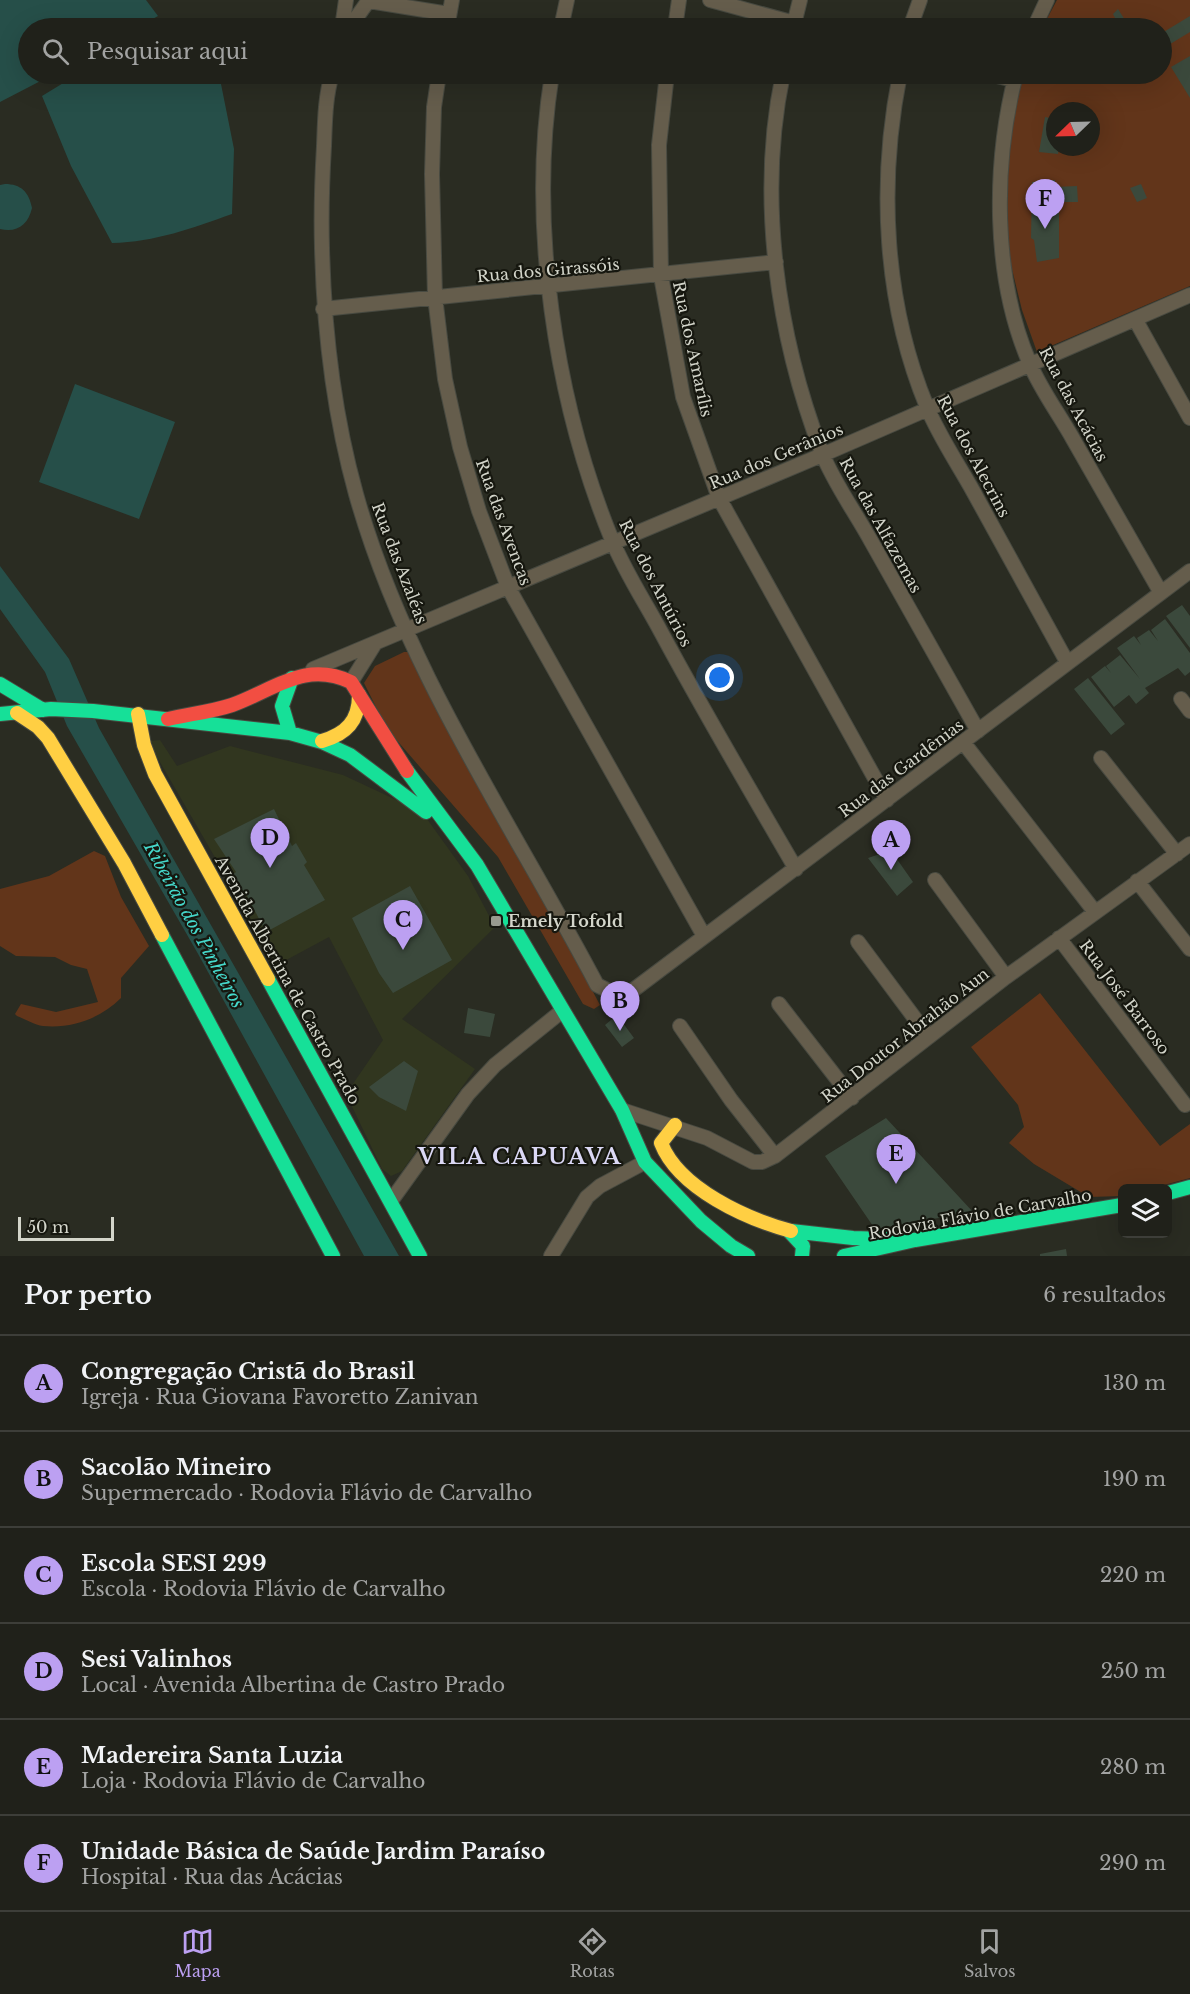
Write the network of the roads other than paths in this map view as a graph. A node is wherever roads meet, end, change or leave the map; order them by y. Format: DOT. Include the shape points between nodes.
graph roads {
  1 [pos="346,0"];
  2 [pos="369,0"];
  3 [pos="452,0"];
  4 [pos="567,0"];
  5 [pos="680,0"];
  6 [pos="710,0"];
  7 [pos="800,0"];
  8 [pos="920,0"];
  9 [pos="1047,0"];
  10 [pos="359,6"];
  11 [pos="343,18"];
  12 [pos="437,18"];
  13 [pos="449,18"];
  14 [pos="563,18"];
  15 [pos="677,18"];
  16 [pos="767,18"];
  17 [pos="795,18"];
  18 [pos="914,18"];
  19 [pos="1039,18"];
  20 [pos="330,84"];
  21 [pos="438,84"];
  22 [pos="550,84"];
  23 [pos="667,84"];
  24 [pos="782,84"];
  25 [pos="898,84"];
  26 [pos="1014,84"];
  27 [pos="776,262"];
  28 [pos="661,276"];
  29 [pos="550,286"];
  30 [pos="1190,295"];
  31 [pos="435,297"];
  32 [pos="323,309"];
  33 [pos="1135,319"];
  34 [pos="1030,364"];
  35 [pos="928,409"];
  36 [pos="1190,418"];
  37 [pos="822,455"];
  38 [pos="719,498"];
  39 [pos="613,542"];
  40 [pos="1190,571"];
  41 [pos="508,587"];
  42 [pos="1161,593"];
  43 [pos="407,629"];
  44 [pos="374,645"];
  45 [pos="1067,662"];
  46 [pos="292,678"];
  47 [pos="351,682"];
  48 [pos="0,684"];
  49 [pos="359,695"];
  50 [pos="1180,699"];
  51 [pos="47,710"];
  52 [pos="1190,711"];
  53 [pos="17,713"];
  54 [pos="0,714"];
  55 [pos="138,714"];
  56 [pos="168,719"];
  57 [pos="978,731"];
  58 [pos="290,733"];
  59 [pos="322,741"];
  60 [pos="963,742"];
  61 [pos="1101,758"];
  62 [pos="887,800"];
  63 [pos="447,830"];
  64 [pos="1190,844"];
  65 [pos="1177,854"];
  66 [pos="796,869"];
  67 [pos="935,880"];
  68 [pos="1137,881"];
  69 [pos="1095,912"];
  70 [pos="705,936"];
  71 [pos="1059,938"];
  72 [pos="858,942"];
  73 [pos="1190,950"];
  74 [pos="1006,977"];
  75 [pos="632,991"];
  76 [pos="778,1004"];
  77 [pos="562,1011"];
  78 [pos="680,1026"];
  79 [pos="928,1036"];
  80 [pos="852,1098"];
  81 [pos="1185,1106"];
  82 [pos="622,1110"];
  83 [pos="675,1125"];
  84 [pos="660,1156"];
  85 [pos="775,1156"];
  86 [pos="645,1162"];
  87 [pos="1190,1187"];
  88 [pos="1172,1192"];
  89 [pos="707,1197"];
  90 [pos="392,1201"];
  91 [pos="1118,1206"];
  92 [pos="789,1231"];
  93 [pos="915,1240"];
  94 [pos="333,1256"];
  95 [pos="420,1256"];
  96 [pos="551,1256"];
  97 [pos="748,1256"];
  98 [pos="802,1256"];
  99 [pos="844,1256"];
  1 -- 11 [label="street"];
  2 -- 10 [label="street"];
  2 -- 12 [label="street"];
  3 -- 13 [label="street"];
  4 -- 14 [label="street"];
  5 -- 15 [label="street"];
  6 -- 16 [label="street"];
  7 -- 17 [label="street"];
  8 -- 18 [label="street"];
  9 -- 19 [label="street"];
  20 -- 32 [label="street, Rua das Azaléas" via="321,214"];
  21 -- 31 [label="street, Rua das Avencas" via="433,152"];
  22 -- 29 [label="street, Rua dos Antúrios" via="544,170"];
  23 -- 28 [label="street, Rua dos Amarílis" via="659,169"];
  24 -- 27 [label="street, Rua das Alfazemas" via="772,187"];
  25 -- 35 [label="street, Rua dos Alecrins" via="887,189 890,256 908,352"];
  26 -- 34 [label="street, Rua das Acácias" via="1001,160 1001,240 1014,314"];
  27 -- 28 [label="street, Rua dos Girassóis"];
  27 -- 37 [label="street, Rua das Alfazemas" via="793,357"];
  28 -- 29 [label="street, Rua dos Girassóis"];
  28 -- 38 [label="street, Rua dos Amarílis" via="683,397"];
  29 -- 31 [label="street, Rua dos Girassóis"];
  29 -- 39 [label="street, Rua dos Antúrios" via="569,408 586,470"];
  30 -- 33 [label="street, Rua dos Gerânios"];
  31 -- 32 [label="street, Rua dos Girassóis"];
  31 -- 41 [label="street, Rua das Avencas" via="445,379 460,447"];
  32 -- 43 [label="street, Rua das Azaléas" via="344,444 357,496"];
  33 -- 34 [label="street, Rua dos Gerânios"];
  33 -- 36 [label="street"];
  34 -- 35 [label="street, Rua dos Gerânios"];
  34 -- 42 [label="street, Rua das Acácias"];
  35 -- 37 [label="street, Rua dos Gerânios"];
  35 -- 45 [label="street, Rua dos Alecrins"];
  37 -- 38 [label="street, Rua dos Gerânios"];
  37 -- 57 [label="street, Rua das Alfazemas"];
  38 -- 39 [label="street, Rua dos Gerânios"];
  38 -- 62 [label="street, Rua dos Amarílis"];
  39 -- 41 [label="street, Rua dos Gerânios"];
  39 -- 66 [label="street, Rua dos Antúrios" via="703,710"];
  40 -- 42 [label="street, Rua das Gardênias"];
  41 -- 43 [label="street, Rua dos Gerânios"];
  41 -- 70 [label="street, Rua das Avencas"];
  42 -- 45 [label="street, Rua das Gardênias"];
  43 -- 44 [label="street, Rua dos Gerânios"];
  43 -- 75 [label="street, Rua das Azaléas" via="455,726 597,984 614,993"];
  44 -- 46 [label="street, Rua dos Gerânios"];
  44 -- 47 [label="street"];
  45 -- 57 [label="street, Rua das Gardênias"];
  46 -- 47 [label="main road" via="330,671"];
  46 -- 56 [label="main road" via="232,705"];
  46 -- 58 [label="main road" via="282,703 284,723"];
  47 -- 49 [label="main road"];
  48 -- 51 [label="main road"];
  49 -- 59 [label="main road" via="359,708 351,726 336,738"];
  49 -- 63 [label="main road"];
  50 -- 52 [label="street"];
  51 -- 53 [label="main road"];
  51 -- 55 [label="main road"];
  53 -- 54 [label="main road"];
  53 -- 94 [label="main road" via="48,738 118,852"];
  55 -- 56 [label="main road"];
  55 -- 90 [label="main road, Avenida Albertina de Castro Prado" via="144,745 156,774"];
  56 -- 58 [label="main road"];
  57 -- 60 [label="street, Rua das Gardênias"];
  58 -- 59 [label="main road"];
  59 -- 63 [label="main road" via="389,782"];
  60 -- 62 [label="street, Rua das Gardênias"];
  60 -- 69 [label="street"];
  61 -- 65 [label="street"];
  62 -- 66 [label="street, Rua das Gardênias"];
  63 -- 77 [label="main road" via="477,864"];
  64 -- 65 [label="street, Rua Doutor Abrahão Aun"];
  65 -- 68 [label="street, Rua Doutor Abrahão Aun"];
  66 -- 70 [label="street, Rua das Gardênias"];
  67 -- 74 [label="street"];
  68 -- 69 [label="street, Rua Doutor Abrahão Aun"];
  68 -- 73 [label="street"];
  69 -- 71 [label="street, Rua Doutor Abrahão Aun"];
  70 -- 75 [label="street, Rua das Gardênias"];
  71 -- 74 [label="street, Rua Doutor Abrahão Aun"];
  71 -- 81 [label="street, Rua José Barroso"];
  72 -- 79 [label="street"];
  74 -- 79 [label="street, Rua Doutor Abrahão Aun"];
  76 -- 80 [label="street"];
  77 -- 82 [label="main road"];
  77 -- 90 [label="street" via="495,1065 468,1094"];
  78 -- 85 [label="street"];
  79 -- 80 [label="street, Rua Doutor Abrahão Aun"];
  80 -- 85 [label="street, Rua Doutor Abrahão Aun"];
  82 -- 83 [label="street"];
  82 -- 84 [label="main road"];
  82 -- 86 [label="main road"];
  83 -- 85 [label="street" via="753,1162"];
  83 -- 89 [label="main road" via="663,1138 662,1149"];
  84 -- 86 [label="main road"];
  84 -- 89 [label="main road" via="678,1176"];
  86 -- 96 [label="street" via="600,1186 588,1197"];
  86 -- 97 [label="main road" via="701,1221"];
  87 -- 88 [label="main road"];
  89 -- 92 [label="main road" via="758,1222"];
  90 -- 95 [label="main road, Avenida Albertina de Castro Prado"];
  91 -- 93 [label="main road, Rodovia Flávio de Carvalho"];
  92 -- 93 [label="main road" via="824,1237"];
  92 -- 98 [label="main road" via="803,1246"];
  93 -- 99 [label="main road, Rodovia Flávio de Carvalho"];
}
